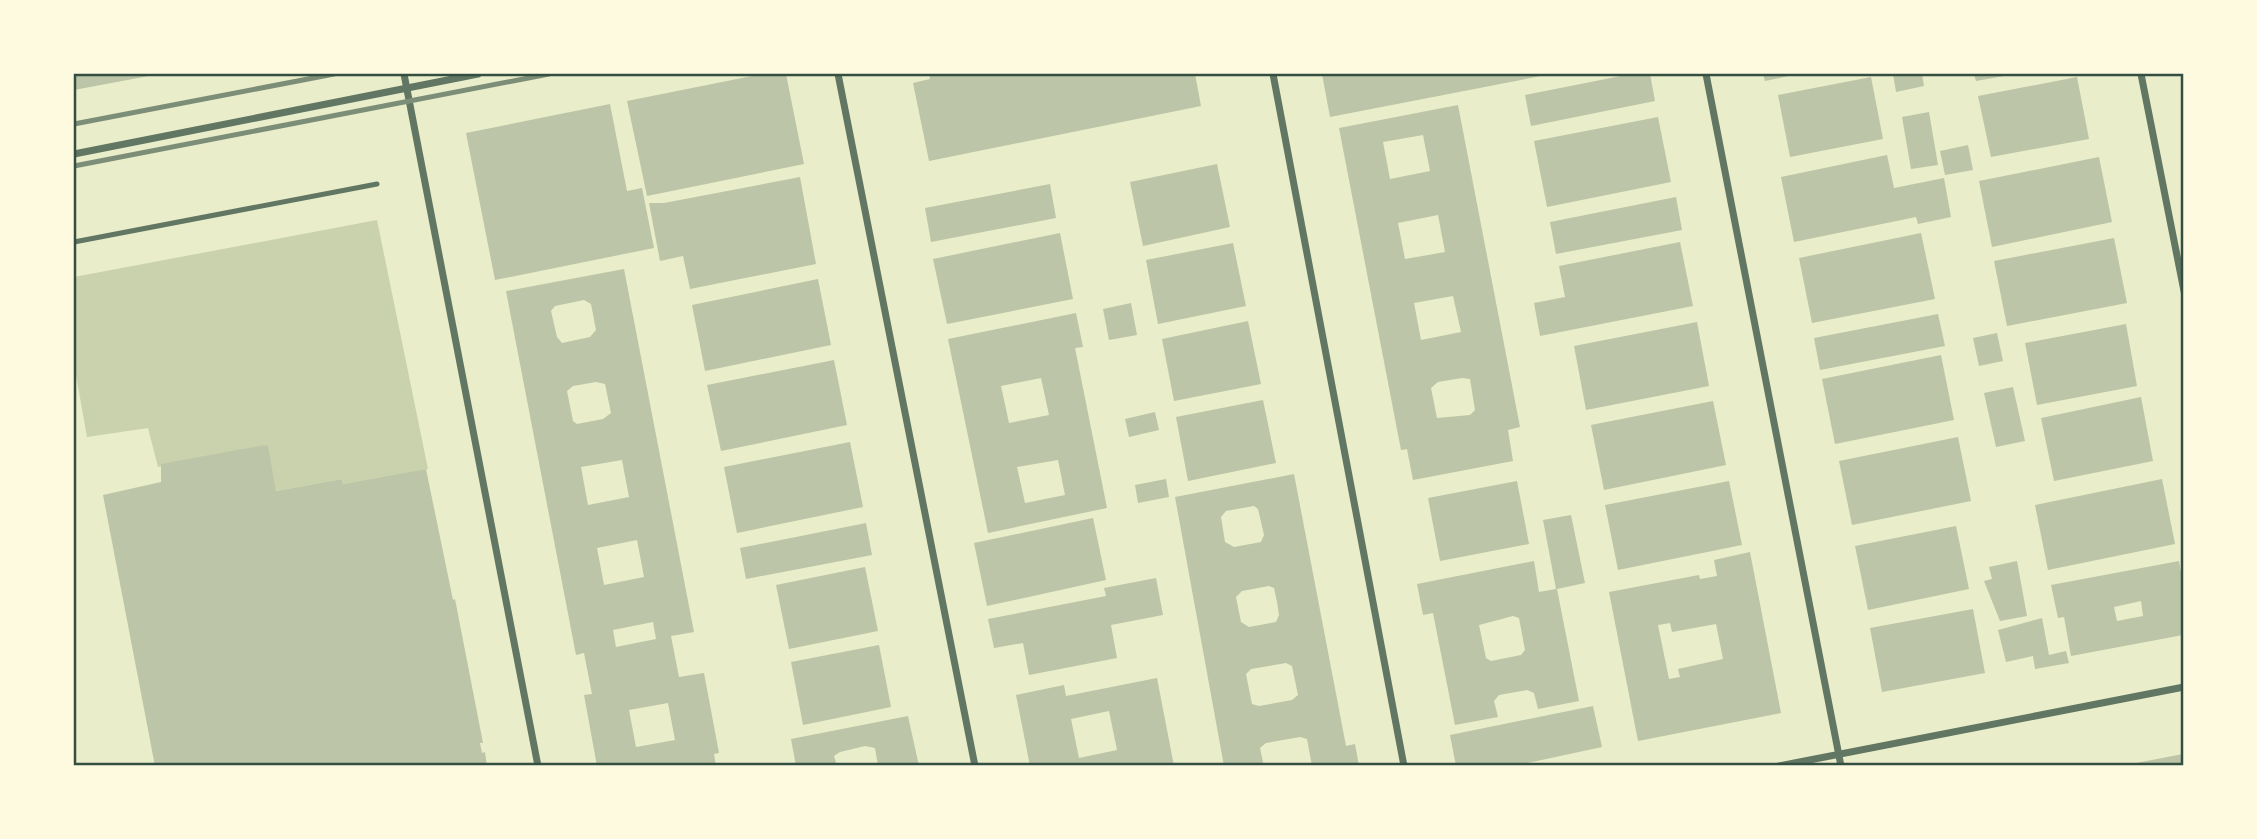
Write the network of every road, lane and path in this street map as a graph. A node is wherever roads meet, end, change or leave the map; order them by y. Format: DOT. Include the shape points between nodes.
graph roads {
  1 [pos="404,74"];
  2 [pos="478,74"];
  3 [pos="838,74"];
  4 [pos="1272,74"];
  5 [pos="1706,74"];
  6 [pos="2141,74"];
  7 [pos="407,87"];
  8 [pos="74,154"];
  9 [pos="377,184"];
  10 [pos="74,242"];
  11 [pos="2183,291"];
  12 [pos="2183,687"];
  13 [pos="1838,753"];
  14 [pos="538,765"];
  15 [pos="975,765"];
  16 [pos="1404,765"];
  17 [pos="1779,765"];
  18 [pos="1841,765"];
  1 -- 7 [label="street"];
  2 -- 7 [label="street"];
  3 -- 15 [label="street"];
  4 -- 16 [label="street"];
  5 -- 13 [label="street"];
  6 -- 11 [label="street"];
  7 -- 8 [label="street"];
  7 -- 14 [label="street"];
  9 -- 10 [label="lane"];
  12 -- 13 [label="street"];
  13 -- 17 [label="street"];
  13 -- 18 [label="street"];
}
